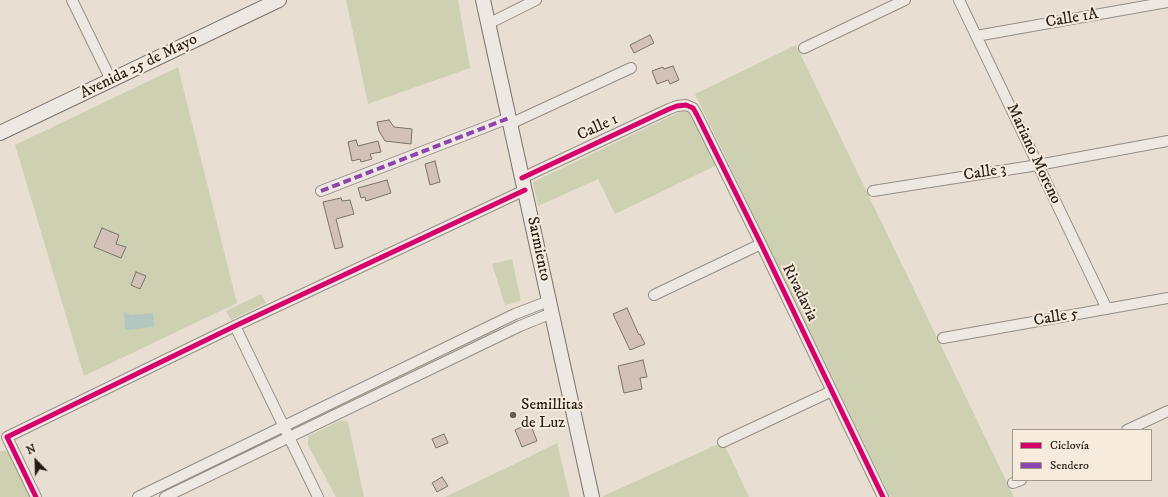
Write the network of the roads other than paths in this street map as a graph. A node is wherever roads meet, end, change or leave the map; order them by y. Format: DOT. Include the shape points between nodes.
graph roads {
  1 [pos="72,0"];
  2 [pos="279,0"];
  3 [pos="483,0"];
  4 [pos="536,0"];
  5 [pos="905,0"];
  6 [pos="959,0"];
  7 [pos="1168,2"];
  8 [pos="262,4"];
  9 [pos="488,24"];
  10 [pos="976,36"];
  11 [pos="804,48"];
  12 [pos="631,68"];
  13 [pos="111,80"];
  14 [pos="686,105"];
  15 [pos="510,121"];
  16 [pos="0,134"];
  17 [pos="1168,141"];
  18 [pos="1038,165"];
  19 [pos="524,184"];
  20 [pos="321,191"];
  21 [pos="873,191"];
  22 [pos="762,244"];
  23 [pos="654,296"];
  24 [pos="1168,298"];
  25 [pos="551,307"];
  26 [pos="1106,309"];
  27 [pos="235,326"];
  28 [pos="943,338"];
  29 [pos="832,391"];
  30 [pos="1168,411"];
  31 [pos="284,426"];
  32 [pos="1129,429"];
  33 [pos="289,437"];
  34 [pos="723,442"];
  35 [pos="170,482"];
  36 [pos="176,495"];
  37 [pos="36,497"];
  38 [pos="138,497"];
  39 [pos="165,497"];
  40 [pos="318,497"];
  41 [pos="592,497"];
  42 [pos="882,497"];
  1 -- 13 [label="street"];
  2 -- 8 [label="street, Avenida 25 de Mayo"];
  3 -- 9 [label="street, Sarmiento"];
  4 -- 9 [label="street"];
  5 -- 11 [label="street"];
  6 -- 10 [label="street, Mariano Moreno"];
  7 -- 10 [label="street, Calle 1A"];
  8 -- 13 [label="street, Avenida 25 de Mayo"];
  9 -- 15 [label="street, Sarmiento"];
  10 -- 18 [label="street, Mariano Moreno"];
  12 -- 15 [label="street"];
  13 -- 16 [label="street, Avenida 25 de Mayo"];
  14 -- 19 [label="street, Calle 1" via="669,109"];
  14 -- 22 [label="street, Rivadavia" via="697,115"];
  15 -- 19 [label="street, Sarmiento"];
  15 -- 20 [label="street"];
  17 -- 18 [label="street, Calle 3"];
  18 -- 21 [label="street, Calle 3"];
  18 -- 26 [label="street, Mariano Moreno"];
  19 -- 25 [label="street, Sarmiento"];
  19 -- 27 [label="street, Calle 1"];
  22 -- 23 [label="street"];
  22 -- 29 [label="street, Rivadavia"];
  24 -- 26 [label="street, Calle 5"];
  25 -- 31 [label="street" via="515,314"];
  25 -- 33 [label="street" via="520,326"];
  25 -- 41 [label="street, Sarmiento"];
  26 -- 28 [label="street, Calle 5"];
  27 -- 31 [label="street"];
  27 -- 37 [label="street, Calle 1" via="7,437"];
  29 -- 34 [label="street"];
  29 -- 42 [label="street, Rivadavia"];
  30 -- 32 [label="street"];
  31 -- 33 [label="street"];
  31 -- 35 [label="street"];
  33 -- 36 [label="street"];
  33 -- 40 [label="street"];
  35 -- 36 [label="street"];
  35 -- 38 [label="street"];
  36 -- 39 [label="street"];
}
